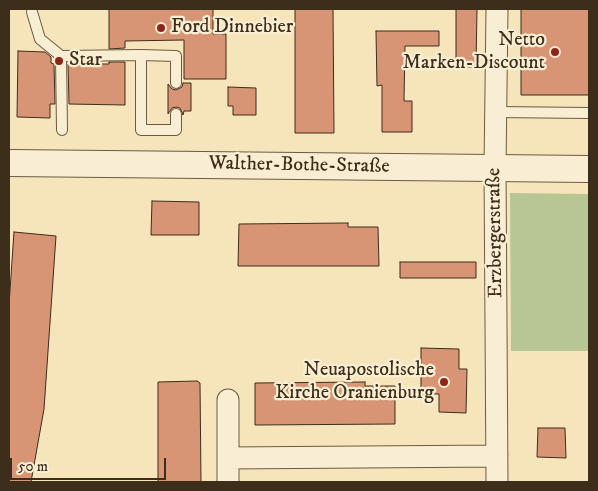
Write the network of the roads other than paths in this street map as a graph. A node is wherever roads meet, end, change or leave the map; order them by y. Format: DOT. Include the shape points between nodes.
graph roads {
  1 [pos="497,9"];
  2 [pos="32,12"];
  3 [pos="61,56"];
  4 [pos="141,56"];
  5 [pos="176,84"];
  6 [pos="496,112"];
  7 [pos="589,113"];
  8 [pos="176,114"];
  9 [pos="62,130"];
  10 [pos="9,163"];
  11 [pos="495,168"];
  12 [pos="589,169"];
  13 [pos="228,400"];
  14 [pos="497,456"];
  15 [pos="228,458"];
  16 [pos="228,482"];
  17 [pos="497,482"];
  1 -- 6 [label="street, Erzbergerstraße"];
  2 -- 3 [label="lane" via="40,39"];
  3 -- 4 [label="lane"];
  3 -- 9 [label="lane"];
  4 -- 5 [label="lane" via="176,56"];
  4 -- 8 [label="lane" via="141,130 176,130"];
  6 -- 7 [label="lane"];
  6 -- 11 [label="street, Erzbergerstraße"];
  10 -- 11 [label="street, Walther-Bothe-Straße"];
  11 -- 12 [label="street, Walther-Bothe-Straße"];
  11 -- 14 [label="street, Erzbergerstraße"];
  13 -- 15 [label="street"];
  14 -- 15 [label="street"];
  14 -- 17 [label="street, Erzbergerstraße"];
  15 -- 16 [label="street"];
}
